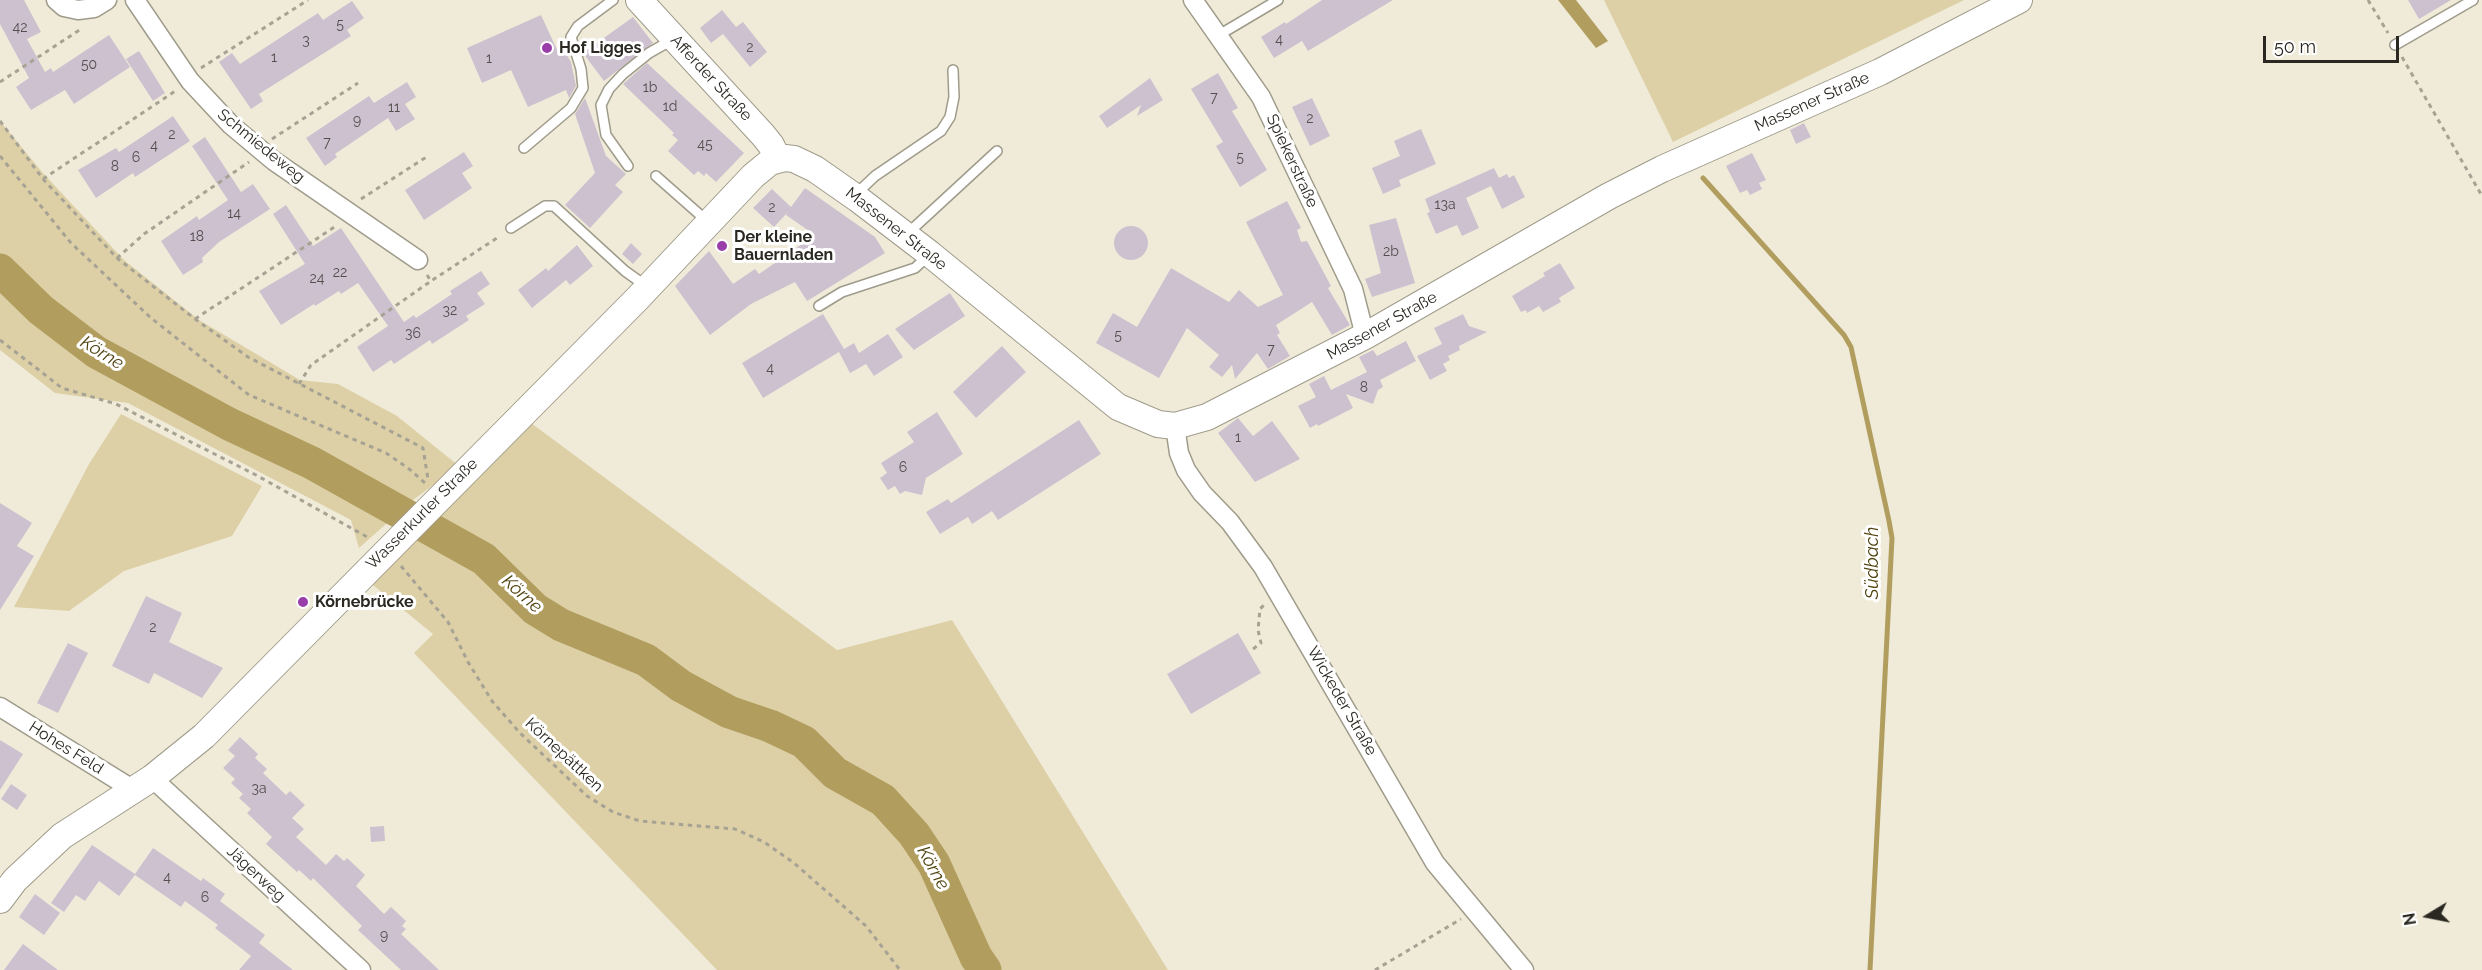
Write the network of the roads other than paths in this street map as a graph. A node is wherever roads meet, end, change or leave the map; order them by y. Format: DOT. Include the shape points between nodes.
graph roads {
  1 [pos="56,0"];
  2 [pos="135,0"];
  3 [pos="613,0"];
  4 [pos="639,0"];
  5 [pos="1193,0"];
  6 [pos="1278,0"];
  7 [pos="2019,0"];
  8 [pos="2474,0"];
  9 [pos="101,4"];
  10 [pos="1219,35"];
  11 [pos="674,39"];
  12 [pos="2395,45"];
  13 [pos="953,70"];
  14 [pos="524,148"];
  15 [pos="997,151"];
  16 [pos="778,159"];
  17 [pos="628,166"];
  18 [pos="656,176"];
  19 [pos="854,196"];
  20 [pos="709,223"];
  21 [pos="511,228"];
  22 [pos="905,236"];
  23 [pos="930,254"];
  24 [pos="418,260"];
  25 [pos="648,287"];
  26 [pos="819,306"];
  27 [pos="1365,336"];
  28 [pos="1175,426"];
  29 [pos="0,707"];
  30 [pos="142,783"];
  31 [pos="0,900"];
  32 [pos="361,970"];
  33 [pos="1524,970"];
  1 -- 9 [label="street" via="64,7 78,10"];
  2 -- 24 [label="street, Schmiedeweg" via="189,79 231,125"];
  3 -- 14 [label="lane" via="578,26 571,37 583,88 571,108"];
  4 -- 11 [label="main road, Afferder Straße"];
  5 -- 10 [label="street, Spiekerstraße"];
  6 -- 10 [label="lane"];
  7 -- 27 [label="main road, Massener Straße" via="1880,72 1609,196"];
  8 -- 12 [label="lane"];
  10 -- 27 [label="street, Spiekerstraße" via="1261,97 1353,289"];
  11 -- 16 [label="main road, Afferder Straße" via="763,135"];
  11 -- 17 [label="lane" via="623,74 601,105 606,135"];
  13 -- 19 [label="lane" via="954,97 950,117 941,131 875,176"];
  15 -- 22 [label="lane"];
  16 -- 19 [label="main road, Massener Straße" via="794,159 815,169"];
  16 -- 20 [label="main road, Wasserkurler Straße" via="762,167"];
  18 -- 20 [label="lane"];
  19 -- 22 [label="main road, Massener Straße"];
  20 -- 25 [label="main road, Wasserkurler Straße"];
  21 -- 25 [label="lane" via="545,206 554,206"];
  22 -- 23 [label="main road, Massener Straße"];
  23 -- 26 [label="lane" via="915,268 842,292"];
  23 -- 28 [label="main road, Massener Straße" via="1118,407 1158,424"];
  25 -- 30 [label="main road, Wasserkurler Straße" via="430,496 387,549 212,728"];
  27 -- 28 [label="main road, Massener Straße" via="1207,417"];
  28 -- 33 [label="street, Wickeder Straße" via="1186,470 1245,542 1277,591 1435,863"];
  29 -- 30 [label="street, Hohes Feld"];
  30 -- 31 [label="main road, Wasserkurler Straße" via="62,836 15,880"];
  30 -- 32 [label="street, Jägerweg"];
}
